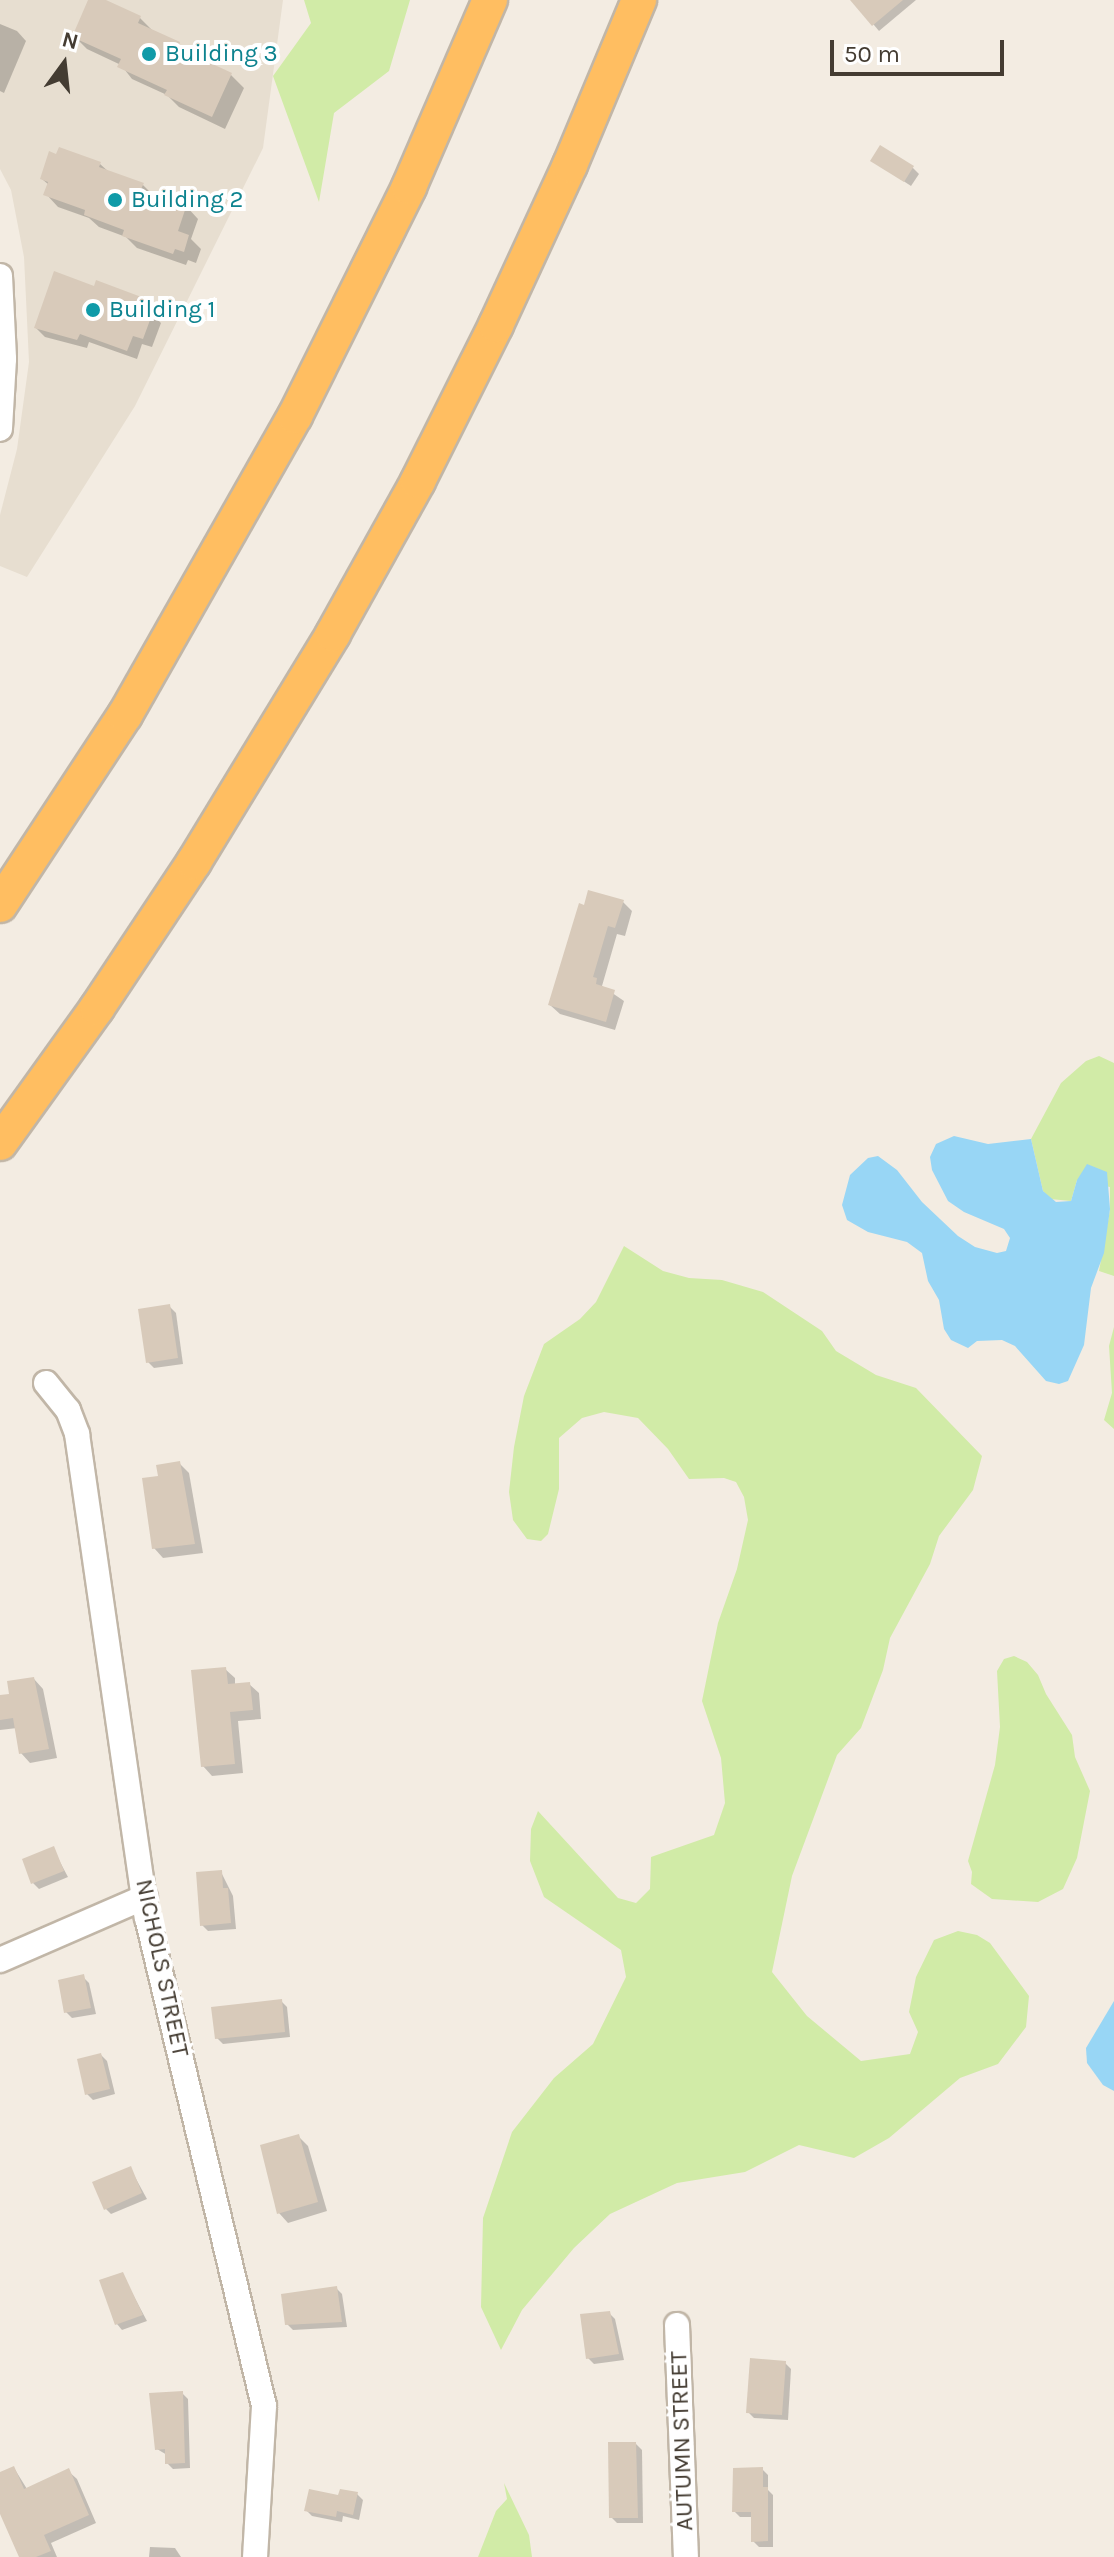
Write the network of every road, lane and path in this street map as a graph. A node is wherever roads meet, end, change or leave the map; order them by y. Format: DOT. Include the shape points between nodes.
graph roads {
  1 [pos="490,0"];
  2 [pos="639,0"];
  3 [pos="0,276"];
  4 [pos="0,429"];
  5 [pos="0,905"];
  6 [pos="0,1143"];
  7 [pos="46,1383"];
  8 [pos="145,1897"];
  9 [pos="0,1960"];
  10 [pos="677,2325"];
  11 [pos="255,2557"];
  12 [pos="686,2557"];
  1 -- 5 [label="highway" via="409,187 288,429 125,715"];
  2 -- 6 [label="highway" via="496,325 333,634 194,862"];
  3 -- 4 [label="street"];
  7 -- 8 [label="street, NICHOLS STREET" via="68,1410 77,1434"];
  8 -- 9 [label="street"];
  8 -- 11 [label="street, NICHOLS STREET" via="264,2406"];
  10 -- 12 [label="street, AUTUMN STREET"];
}
